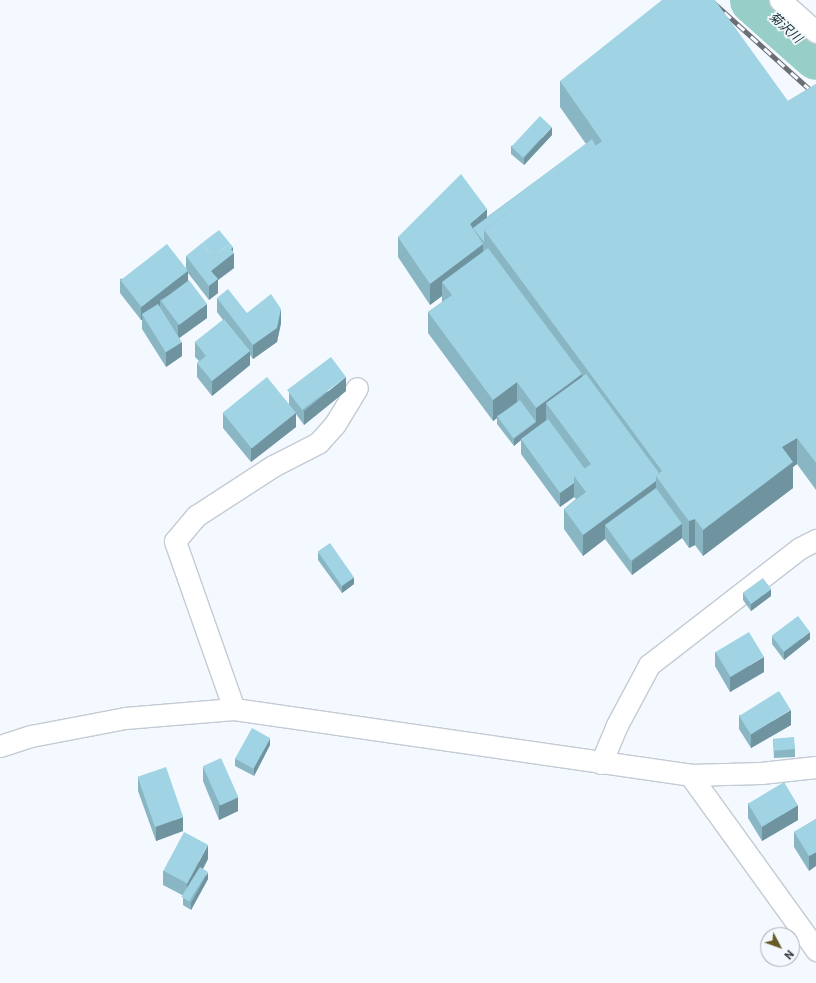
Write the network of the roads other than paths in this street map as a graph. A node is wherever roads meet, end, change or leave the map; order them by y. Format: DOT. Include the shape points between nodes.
graph roads {
  1 [pos="780,0"];
  2 [pos="816,32"];
  3 [pos="357,388"];
  4 [pos="816,540"];
  5 [pos="234,708"];
  6 [pos="0,746"];
  7 [pos="601,763"];
  8 [pos="816,767"];
  9 [pos="690,775"];
  10 [pos="816,950"];
  1 -- 2 [label="street"];
  3 -- 5 [label="street" via="335,424 318,443 274,466 196,516 175,541"];
  4 -- 7 [label="street" via="800,548 649,665 616,725"];
  5 -- 6 [label="street" via="125,718 31,736"];
  5 -- 7 [label="street"];
  7 -- 9 [label="street"];
  8 -- 9 [label="street" via="761,773"];
  9 -- 10 [label="street"];
}
